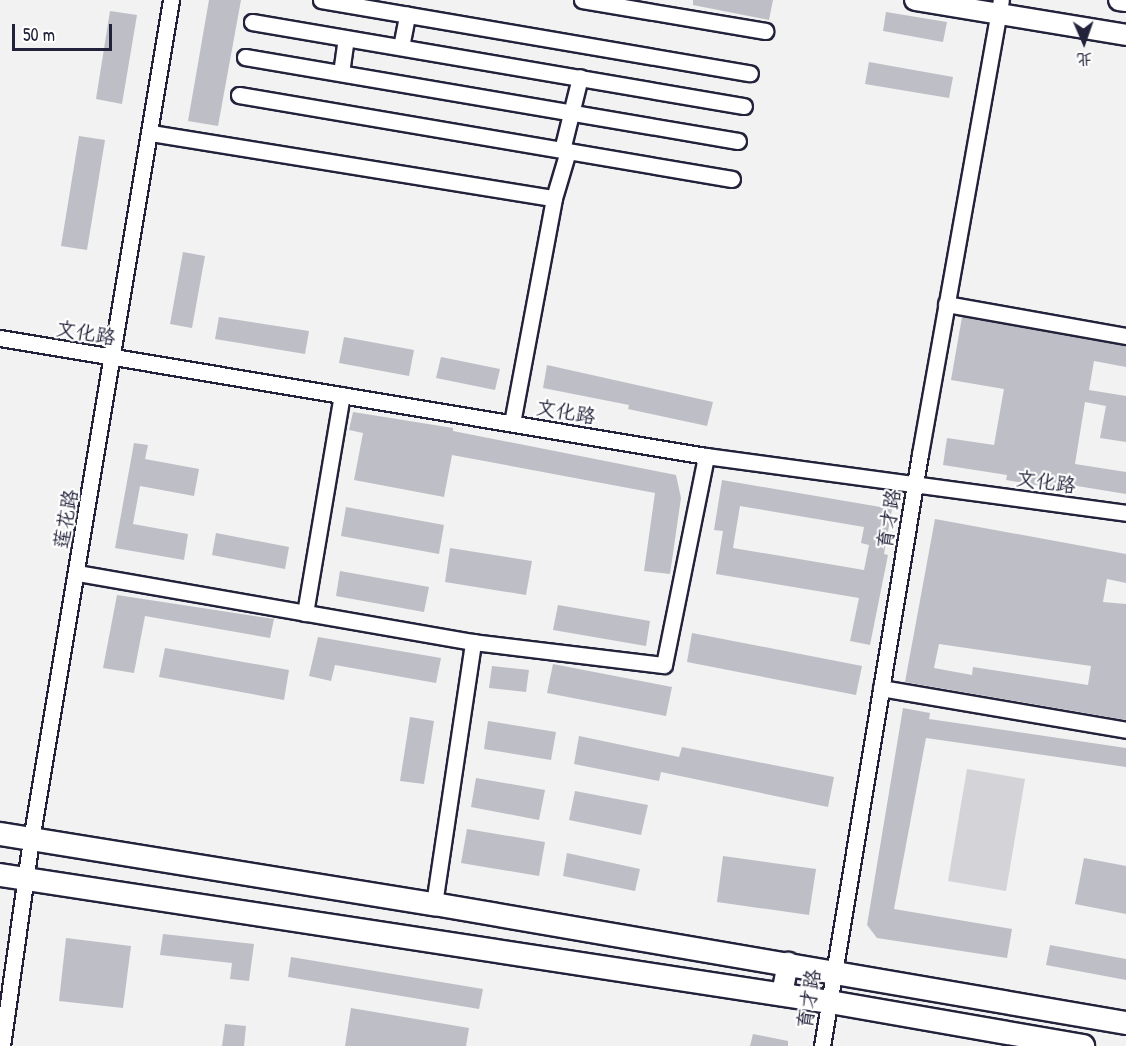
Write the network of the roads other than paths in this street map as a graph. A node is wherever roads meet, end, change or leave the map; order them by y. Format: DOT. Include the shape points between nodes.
graph roads {
  1 [pos="171,0"];
  2 [pos="321,0"];
  3 [pos="582,0"];
  4 [pos="915,0"];
  5 [pos="1119,0"];
  6 [pos="1126,1"];
  7 [pos="372,4"];
  8 [pos="999,7"];
  9 [pos="407,15"];
  10 [pos="252,22"];
  11 [pos="765,31"];
  12 [pos="1126,35"];
  13 [pos="346,38"];
  14 [pos="401,47"];
  15 [pos="245,57"];
  16 [pos="341,73"];
  17 [pos="750,73"];
  18 [pos="580,78"];
  19 [pos="239,95"];
  20 [pos="744,106"];
  21 [pos="572,112"];
  22 [pos="151,133"];
  23 [pos="738,141"];
  24 [pos="565,151"];
  25 [pos="732,179"];
  26 [pos="555,198"];
  27 [pos="946,304"];
  28 [pos="1126,336"];
  29 [pos="0,338"];
  30 [pos="113,358"];
  31 [pos="342,395"];
  32 [pos="512,423"];
  33 [pos="706,456"];
  34 [pos="915,484"];
  35 [pos="1126,513"];
  36 [pos="77,573"];
  37 [pos="305,613"];
  38 [pos="473,642"];
  39 [pos="881,688"];
  40 [pos="1126,730"];
  41 [pos="0,834"];
  42 [pos="31,840"];
  43 [pos="0,875"];
  44 [pos="27,880"];
  45 [pos="434,904"];
  46 [pos="788,963"];
  47 [pos="833,971"];
  48 [pos="899,982"];
  49 [pos="782,994"];
  50 [pos="830,1002"];
  51 [pos="893,1013"];
  52 [pos="1126,1023"];
  53 [pos="2,1046"];
  54 [pos="822,1046"];
  55 [pos="1083,1046"];
  1 -- 22 [label="street, 莲花路"];
  2 -- 7 [label="street"];
  3 -- 11 [label="street"];
  4 -- 8 [label="main road"];
  5 -- 6 [label="main road"];
  7 -- 9 [label="street"];
  8 -- 12 [label="main road"];
  8 -- 27 [label="street, 育才路"];
  9 -- 14 [label="street"];
  9 -- 17 [label="street"];
  10 -- 13 [label="street"];
  13 -- 14 [label="street"];
  13 -- 16 [label="street"];
  14 -- 18 [label="street"];
  15 -- 16 [label="street"];
  16 -- 21 [label="street"];
  18 -- 20 [label="street"];
  18 -- 21 [label="street"];
  19 -- 24 [label="street"];
  21 -- 23 [label="street"];
  21 -- 24 [label="street"];
  22 -- 26 [label="street"];
  22 -- 30 [label="street, 莲花路"];
  24 -- 25 [label="street"];
  24 -- 26 [label="street"];
  26 -- 32 [label="street"];
  27 -- 28 [label="street"];
  27 -- 34 [label="street, 育才路"];
  29 -- 30 [label="street, 文化路"];
  30 -- 31 [label="street, 文化路"];
  30 -- 36 [label="street, 莲花路"];
  31 -- 32 [label="street, 文化路"];
  31 -- 37 [label="street"];
  32 -- 33 [label="street, 文化路"];
  33 -- 34 [label="street, 文化路"];
  33 -- 38 [label="street" via="664,665"];
  34 -- 35 [label="street, 文化路"];
  34 -- 39 [label="street, 育才路"];
  36 -- 37 [label="street"];
  36 -- 42 [label="street, 莲花路"];
  37 -- 38 [label="street"];
  38 -- 45 [label="street"];
  39 -- 40 [label="street"];
  39 -- 47 [label="street, 育才路"];
  41 -- 42 [label="highway"];
  42 -- 44 [label="street, 莲花路"];
  42 -- 45 [label="highway"];
  43 -- 44 [label="highway"];
  44 -- 49 [label="highway"];
  44 -- 53 [label="street, 莲花路"];
  45 -- 46 [label="highway"];
  46 -- 47 [label="highway"];
  46 -- 49 [label="main road"];
  47 -- 48 [label="highway"];
  47 -- 50 [label="street, 育才路"];
  48 -- 51 [label="main road"];
  48 -- 52 [label="highway"];
  49 -- 50 [label="highway"];
  50 -- 51 [label="highway"];
  50 -- 54 [label="street, 育才路"];
  51 -- 55 [label="highway"];
}
